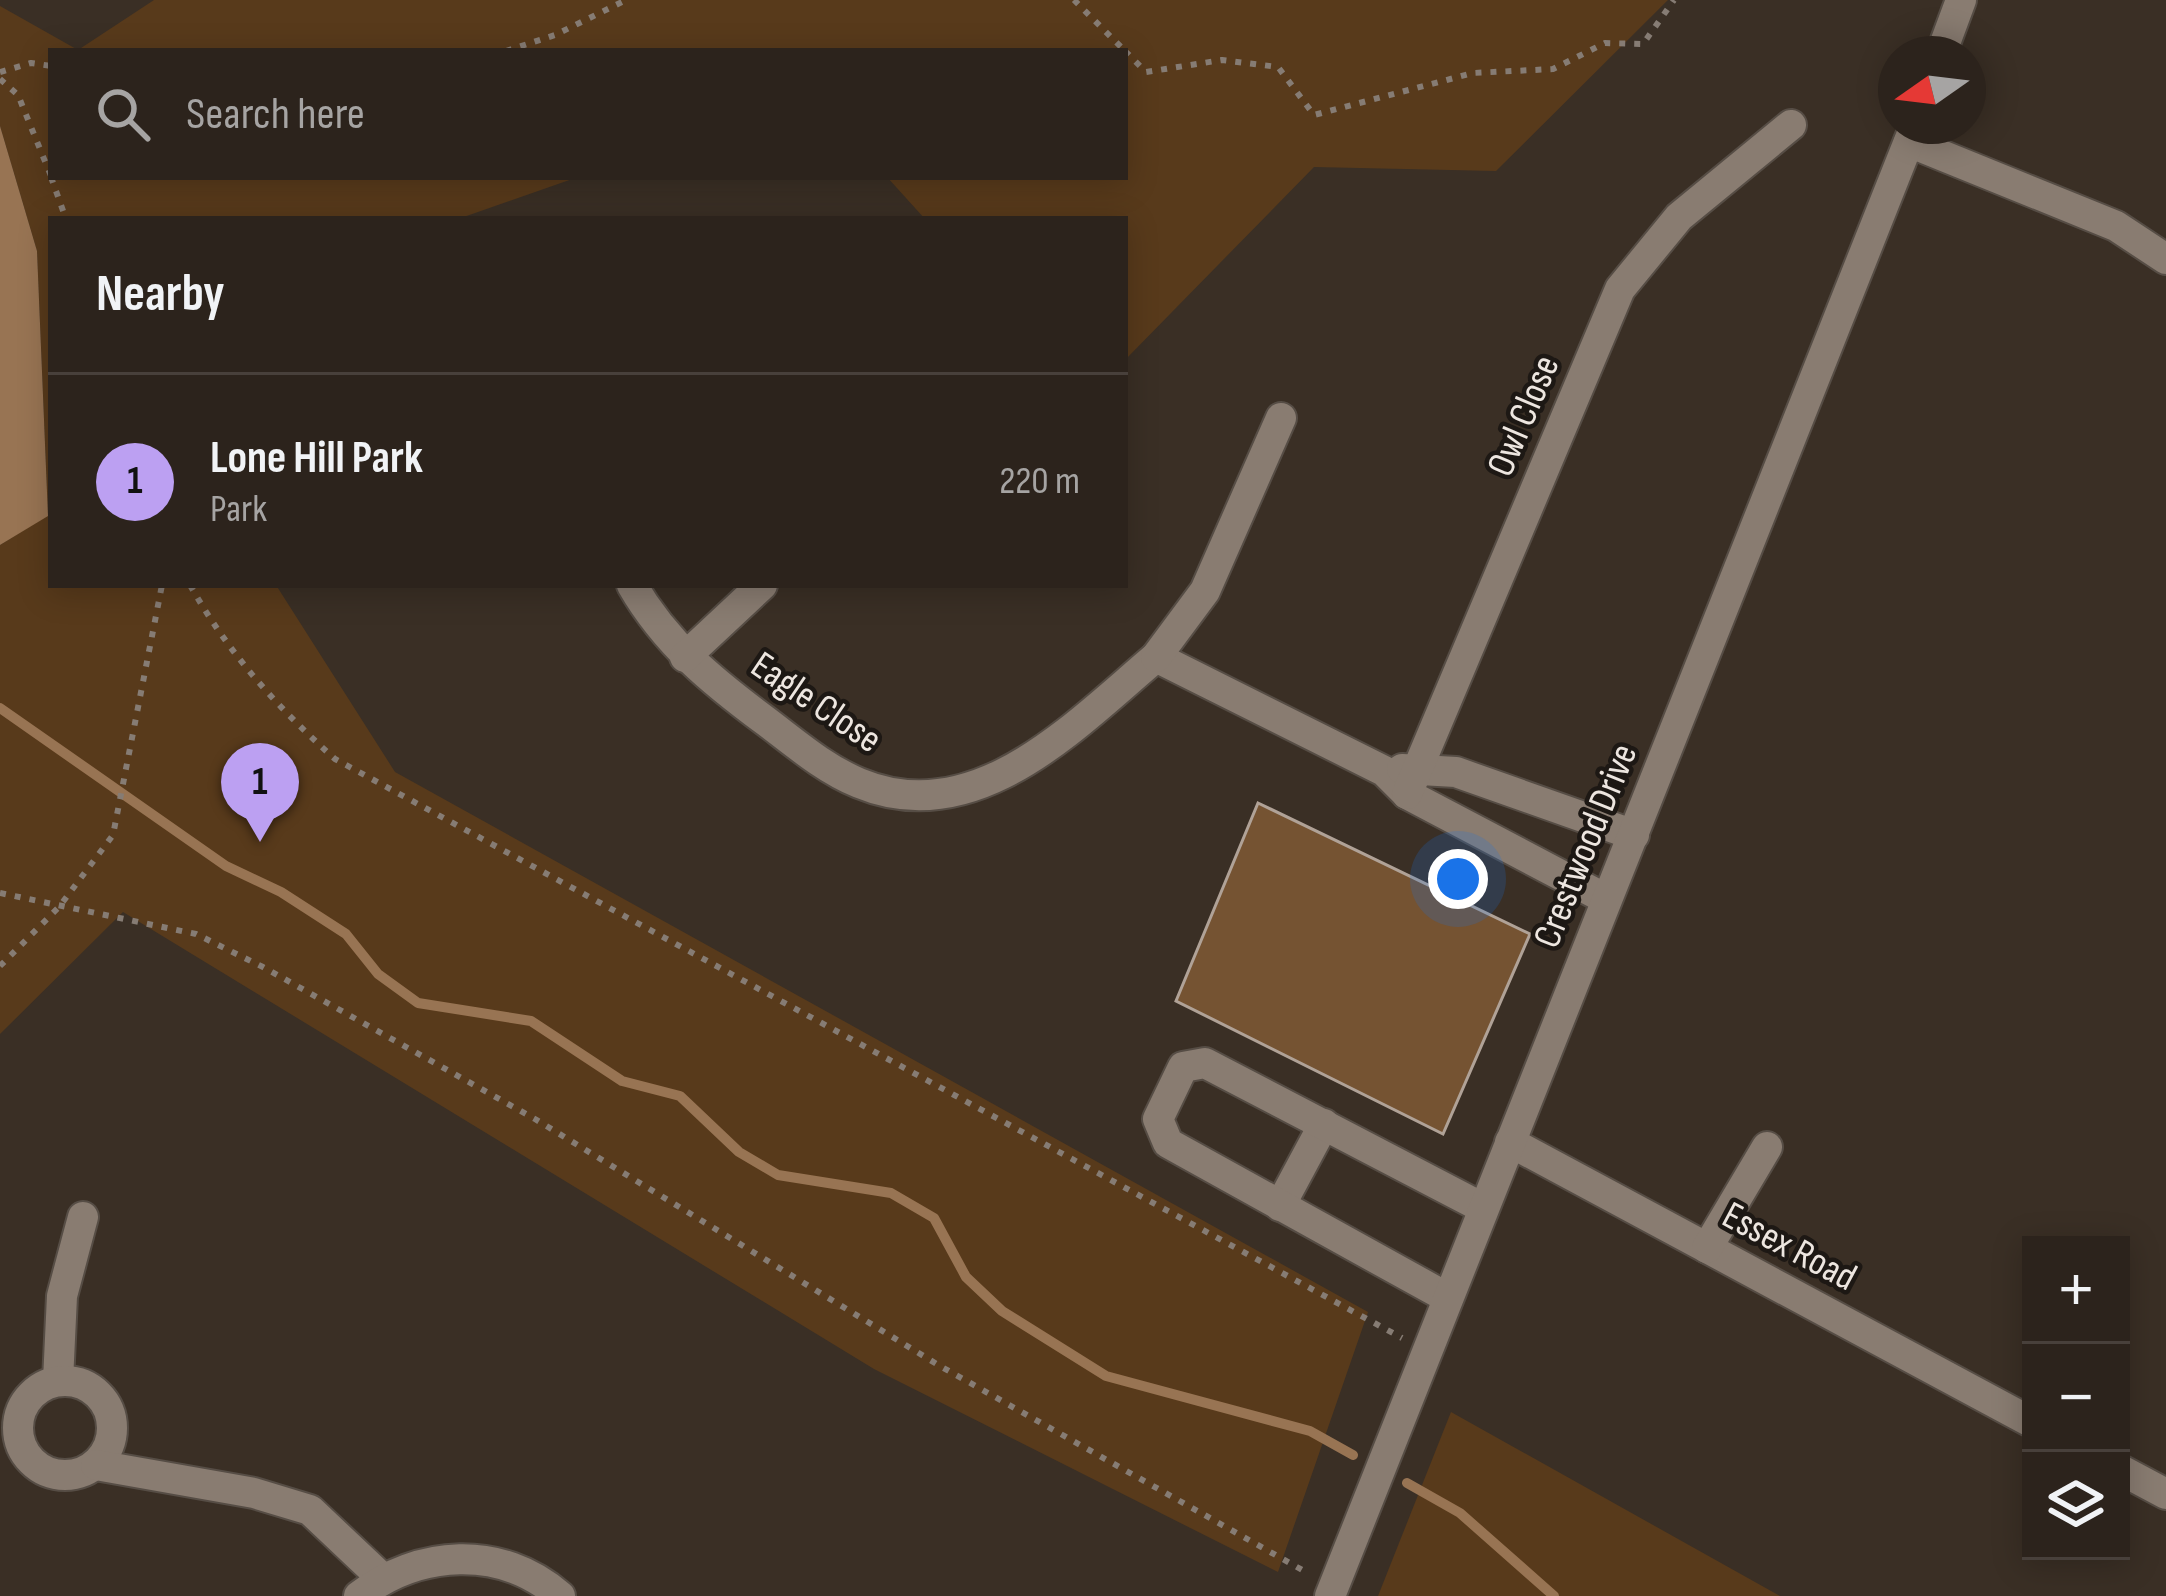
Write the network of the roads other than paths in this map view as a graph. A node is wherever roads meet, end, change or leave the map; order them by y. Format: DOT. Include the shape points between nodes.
graph roads {
  1 [pos="1961,0"];
  2 [pos="1948,36"];
  3 [pos="1791,125"];
  4 [pos="1908,144"];
  5 [pos="1934,144"];
  6 [pos="2166,260"];
  7 [pos="1282,418"];
  8 [pos="634,588"];
  9 [pos="759,588"];
  10 [pos="685,657"];
  11 [pos="1156,657"];
  12 [pos="1413,780"];
  13 [pos="1634,835"];
  14 [pos="1606,899"];
  15 [pos="1324,1124"];
  16 [pos="1510,1142"];
  17 [pos="1767,1147"];
  18 [pos="1280,1206"];
  19 [pos="1484,1208"];
  20 [pos="83,1217"];
  21 [pos="1707,1248"];
  22 [pos="1448,1298"];
  23 [pos="58,1382"];
  24 [pos="2022,1417"];
  25 [pos="96,1465"];
  26 [pos="2130,1475"];
  27 [pos="2166,1494"];
  28 [pos="371,1587"];
  29 [pos="1331,1592"];
  30 [pos="560,1596"];
  1 -- 2 [label="street"];
  3 -- 12 [label="street, Owl Close" via="1679,217 1620,289"];
  4 -- 13 [label="street, Crestwood Drive"];
  5 -- 6 [label="street" via="2116,226"];
  7 -- 11 [label="street, Eagle Close" via="1205,591"];
  8 -- 10 [label="street, Eagle Close"];
  9 -- 10 [label="street, Eagle Close"];
  10 -- 11 [label="street, Eagle Close" via="836,772 863,785 941,794 994,780 1034,758"];
  11 -- 12 [label="street"];
  12 -- 13 [label="street" via="1498,785"];
  12 -- 14 [label="street"];
  13 -- 14 [label="street, Crestwood Drive"];
  14 -- 16 [label="street, Crestwood Drive"];
  15 -- 18 [label="street"];
  15 -- 18 [label="street" via="1205,1063 1183,1067 1158,1119 1160,1133"];
  15 -- 19 [label="street"];
  16 -- 19 [label="street, Crestwood Drive"];
  16 -- 21 [label="street, Essex Road"];
  17 -- 21 [label="street"];
  18 -- 22 [label="street"];
  19 -- 22 [label="street, Crestwood Drive"];
  20 -- 23 [label="street" via="62,1296"];
  21 -- 24 [label="street, Essex Road"];
  22 -- 29 [label="street, Crestwood Drive"];
  23 -- 25 [label="street" via="76,1382 104,1401 112,1435"];
  23 -- 25 [label="street" via="29,1398 18,1431 22,1448 47,1472 64,1476"];
  25 -- 28 [label="street" via="310,1510"];
  26 -- 27 [label="street"];
  28 -- 30 [label="street" via="425,1561 471,1558 516,1568"];
}
